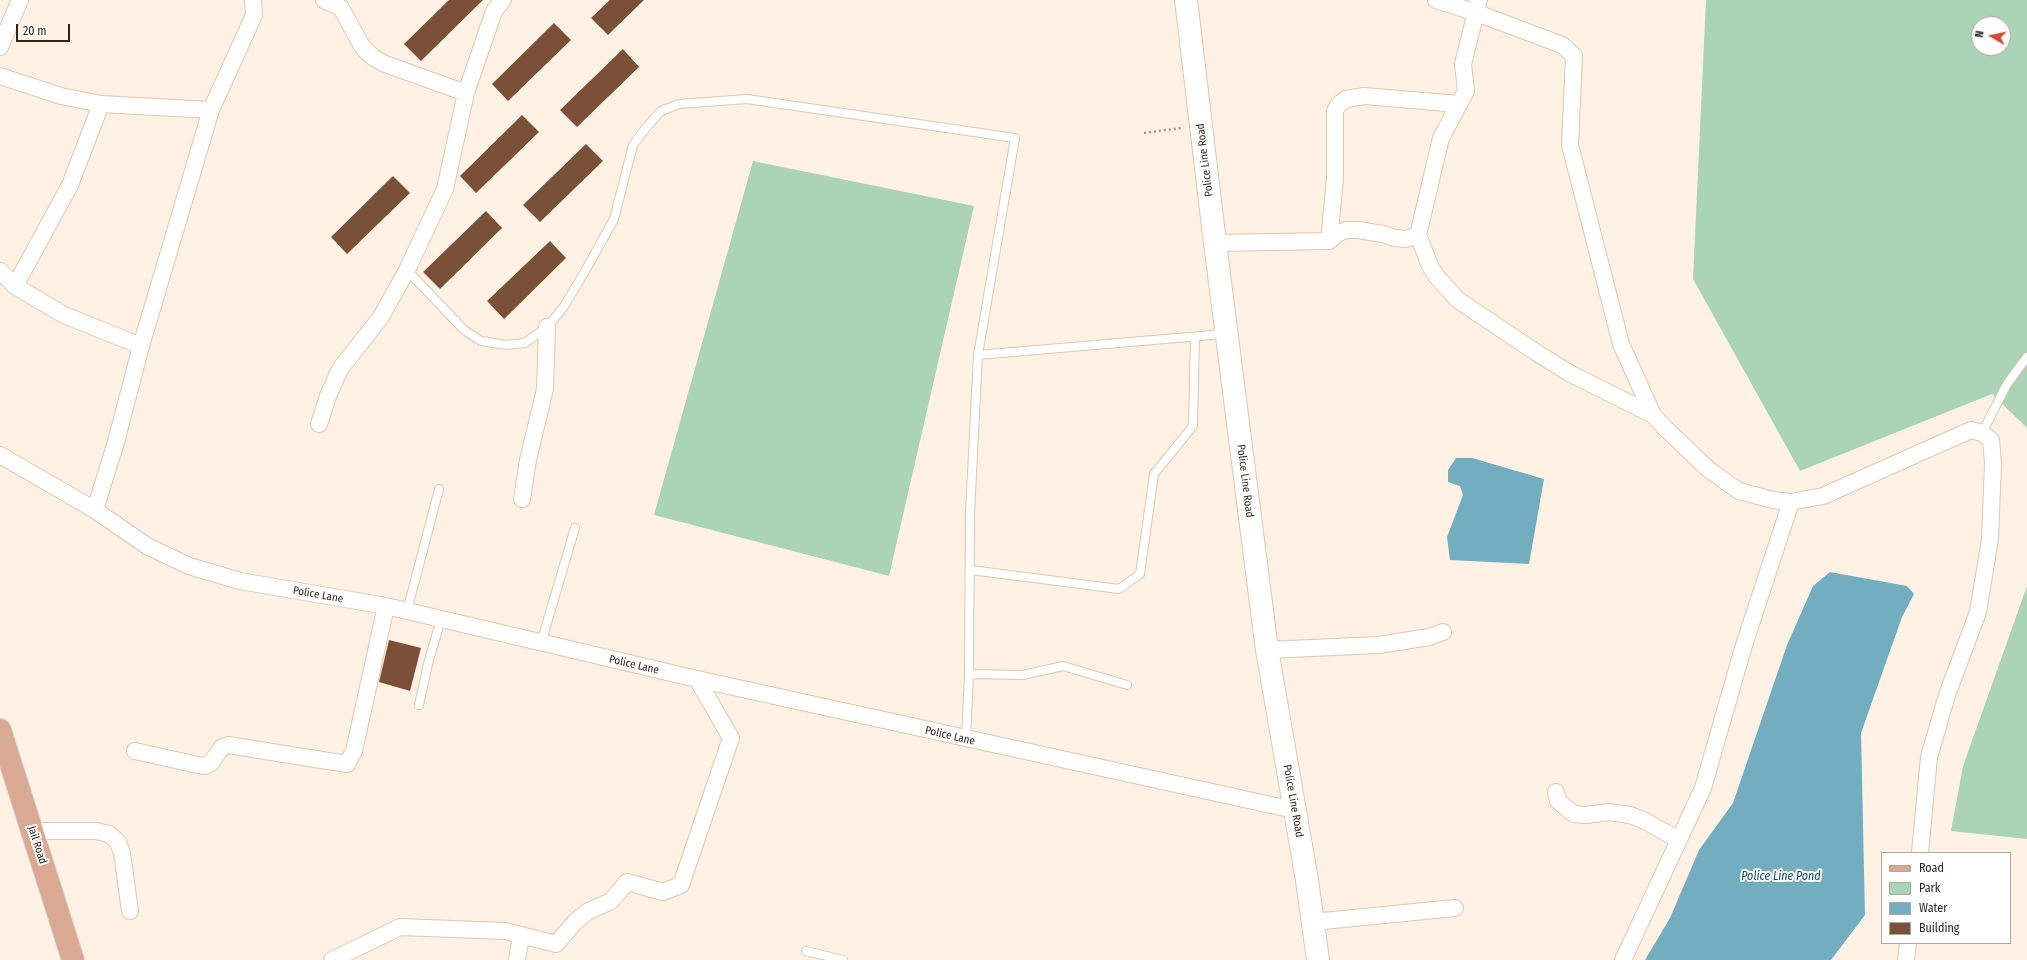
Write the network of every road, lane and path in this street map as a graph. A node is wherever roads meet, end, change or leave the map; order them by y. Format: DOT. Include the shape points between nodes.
graph roads {
  1 [pos="20,0"];
  2 [pos="324,0"];
  3 [pos="503,0"];
  4 [pos="1186,0"];
  5 [pos="1436,0"];
  6 [pos="254,1"];
  7 [pos="1478,6"];
  8 [pos="0,47"];
  9 [pos="0,76"];
  10 [pos="466,93"];
  11 [pos="101,104"];
  12 [pos="1459,104"];
  13 [pos="211,110"];
  14 [pos="1201,125"];
  15 [pos="1144,133"];
  16 [pos="1418,235"];
  17 [pos="1329,241"];
  18 [pos="1215,243"];
  19 [pos="407,270"];
  20 [pos="0,271"];
  21 [pos="15,286"];
  22 [pos="547,327"];
  23 [pos="1226,332"];
  24 [pos="1195,337"];
  25 [pos="142,346"];
  26 [pos="978,355"];
  27 [pos="2027,357"];
  28 [pos="1653,415"];
  29 [pos="319,424"];
  30 [pos="1982,433"];
  31 [pos="0,455"];
  32 [pos="439,489"];
  33 [pos="522,499"];
  34 [pos="1791,502"];
  35 [pos="95,510"];
  36 [pos="575,528"];
  37 [pos="971,570"];
  38 [pos="386,606"];
  39 [pos="407,611"];
  40 [pos="442,620"];
  41 [pos="1444,632"];
  42 [pos="541,643"];
  43 [pos="1267,650"];
  44 [pos="969,674"];
  45 [pos="697,679"];
  46 [pos="1127,685"];
  47 [pos="419,705"];
  48 [pos="0,730"];
  49 [pos="966,739"];
  50 [pos="135,751"];
  51 [pos="1556,792"];
  52 [pos="1294,810"];
  53 [pos="32,830"];
  54 [pos="1679,840"];
  55 [pos="1920,852"];
  56 [pos="1455,908"];
  57 [pos="130,911"];
  58 [pos="1313,922"];
  59 [pos="521,935"];
  60 [pos="1908,944"];
  61 [pos="806,951"];
  62 [pos="73,960"];
  63 [pos="332,960"];
  64 [pos="517,960"];
  65 [pos="843,960"];
  66 [pos="1318,960"];
  67 [pos="1623,960"];
  68 [pos="1906,960"];
  1 -- 8 [label="street"];
  2 -- 10 [label="street" via="341,8 363,48 374,58"];
  3 -- 10 [label="street" via="494,11"];
  4 -- 14 [label="street, Police Line Road"];
  5 -- 7 [label="street"];
  6 -- 13 [label="street" via="254,15"];
  7 -- 12 [label="street" via="1463,64 1466,91"];
  7 -- 28 [label="street" via="1562,45 1574,56 1570,145 1621,344"];
  9 -- 11 [label="street" via="61,96"];
  10 -- 19 [label="street" via="445,189"];
  11 -- 13 [label="street"];
  11 -- 21 [label="street" via="70,185"];
  12 -- 16 [label="street" via="1441,138"];
  12 -- 17 [label="street" via="1364,96 1346,99 1338,105 1334,111 1335,179"];
  13 -- 25 [label="street"];
  14 -- 15 [label="path"];
  14 -- 18 [label="street, Police Line Road"];
  16 -- 17 [label="street" via="1406,239 1368,230 1346,230"];
  16 -- 28 [label="street" via="1437,277 1445,288 1470,309 1572,374"];
  17 -- 18 [label="street"];
  18 -- 23 [label="street, Police Line Road"];
  19 -- 22 [label="lane" via="464,330 481,341 506,345 525,343"];
  19 -- 29 [label="street" via="381,317 340,369"];
  20 -- 21 [label="street"];
  21 -- 25 [label="street" via="64,315"];
  22 -- 26 [label="lane" via="567,302 614,219 634,145 645,129 661,112 679,104 747,99 1015,138"];
  22 -- 33 [label="street" via="545,389 528,460"];
  23 -- 24 [label="lane"];
  23 -- 43 [label="street, Police Line Road"];
  24 -- 26 [label="lane"];
  24 -- 37 [label="lane" via="1193,426 1154,474 1140,574 1119,589"];
  25 -- 35 [label="street"];
  26 -- 37 [label="lane" via="970,513"];
  27 -- 30 [label="lane" via="2007,384"];
  28 -- 34 [label="street" via="1708,469 1738,491"];
  30 -- 34 [label="street" via="1971,430 1823,496"];
  30 -- 55 [label="street" via="1991,440 1993,455 1990,539 1978,612 1947,695 1930,757"];
  31 -- 35 [label="street, Police Lane"];
  32 -- 39 [label="lane"];
  34 -- 54 [label="street" via="1744,645 1702,788"];
  35 -- 38 [label="street, Police Lane" via="147,546 190,566 240,581"];
  36 -- 42 [label="lane"];
  37 -- 44 [label="lane"];
  38 -- 39 [label="street, Police Lane"];
  38 -- 50 [label="street" via="354,751 347,764 228,745 222,747 211,763 205,766"];
  39 -- 40 [label="street, Police Lane"];
  40 -- 42 [label="street, Police Lane"];
  40 -- 47 [label="lane" via="428,664"];
  41 -- 43 [label="street" via="1430,637 1379,645"];
  42 -- 45 [label="street, Police Lane"];
  43 -- 52 [label="street, Police Line Road"];
  44 -- 46 [label="lane" via="1023,675 1063,666"];
  44 -- 49 [label="lane"];
  45 -- 49 [label="street, Police Lane"];
  45 -- 59 [label="street" via="731,738 681,884 663,892 627,882 611,901 587,912 575,922 556,944"];
  48 -- 53 [label="main road, Jail Road"];
  49 -- 52 [label="street, Police Lane"];
  51 -- 54 [label="street" via="1558,801 1574,814 1610,812 1630,815"];
  52 -- 58 [label="street, Police Line Road"];
  53 -- 57 [label="street" via="96,831 109,834 118,842 122,853"];
  53 -- 62 [label="main road, Jail Road"];
  54 -- 67 [label="street"];
  56 -- 58 [label="street"];
  58 -- 66 [label="street, Police Line Road"];
  59 -- 63 [label="street" via="505,931 400,928"];
  59 -- 64 [label="street"];
  60 -- 68 [label="street"];
  61 -- 65 [label="lane"];
}
